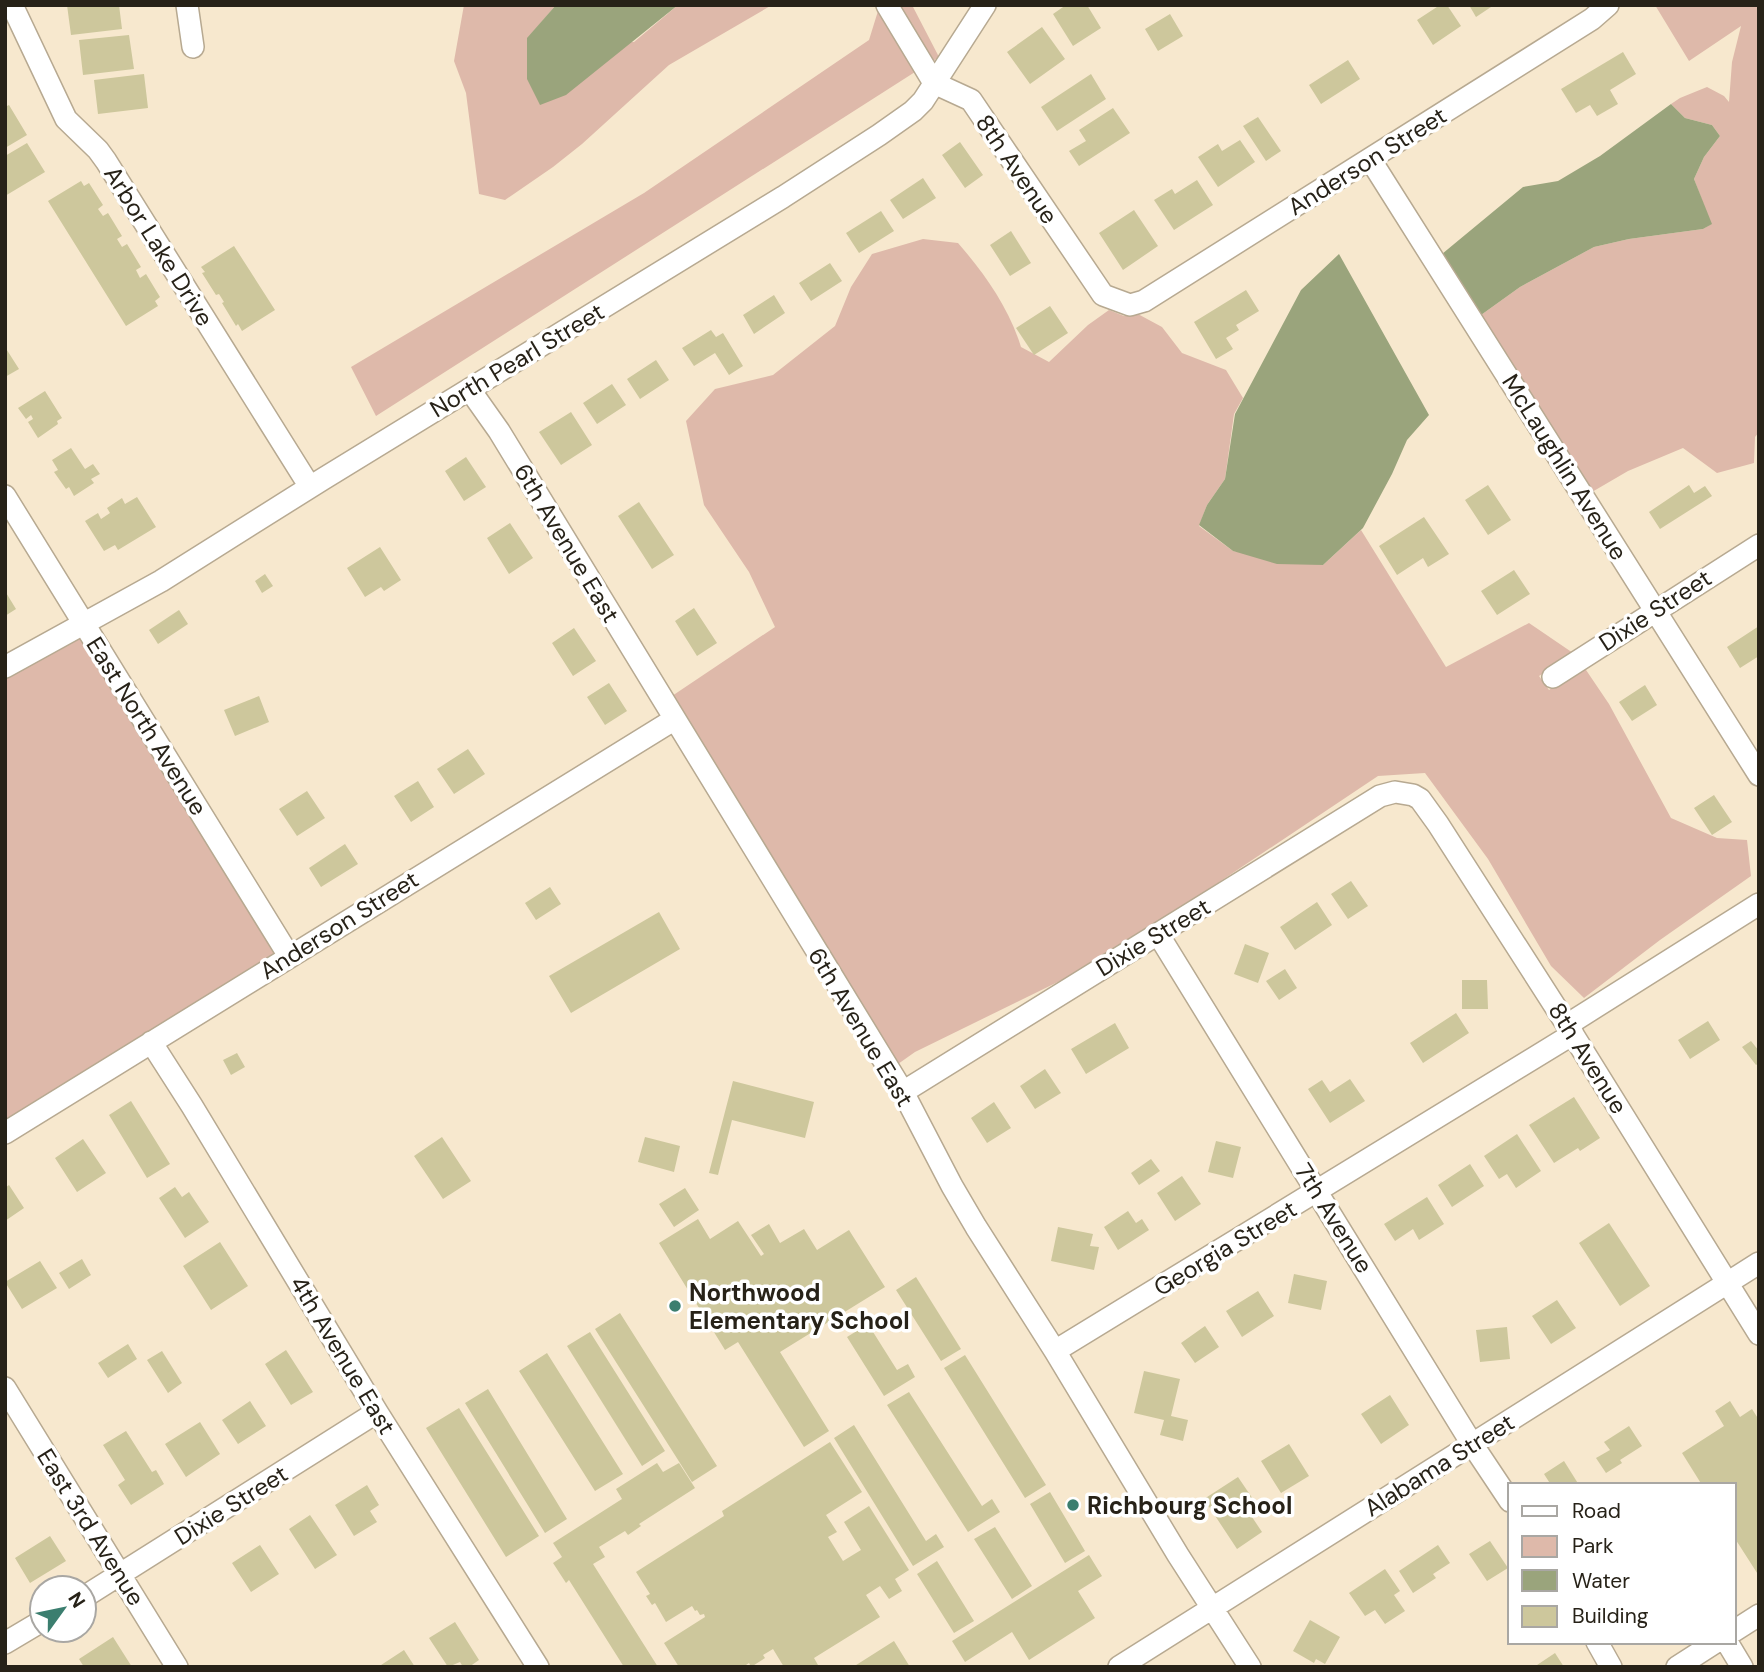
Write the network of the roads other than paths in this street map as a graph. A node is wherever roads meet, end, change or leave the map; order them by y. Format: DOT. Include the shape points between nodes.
graph roads {
  1 [pos="12,5"];
  2 [pos="187,5"];
  3 [pos="887,5"];
  4 [pos="985,5"];
  5 [pos="1608,5"];
  6 [pos="193,47"];
  7 [pos="934,83"];
  8 [pos="1370,159"];
  9 [pos="1121,303"];
  10 [pos="470,390"];
  11 [pos="310,487"];
  12 [pos="5,496"];
  13 [pos="1759,545"];
  14 [pos="1656,610"];
  15 [pos="83,622"];
  16 [pos="5,667"];
  17 [pos="1553,677"];
  18 [pos="675,719"];
  19 [pos="1759,775"];
  20 [pos="1406,794"];
  21 [pos="1759,904"];
  22 [pos="1158,934"];
  23 [pos="289,956"];
  24 [pos="1570,1029"];
  25 [pos="151,1042"];
  26 [pos="902,1091"];
  27 [pos="5,1133"];
  28 [pos="1318,1191"];
  29 [pos="1759,1263"];
  30 [pos="1728,1282"];
  31 [pos="1759,1334"];
  32 [pos="1055,1351"];
  33 [pos="5,1388"];
  34 [pos="377,1412"];
  35 [pos="1472,1444"];
  36 [pos="1508,1498"];
  37 [pos="120,1575"];
  38 [pos="98,1588"];
  39 [pos="1213,1607"];
  40 [pos="1759,1615"];
  41 [pos="28,1629"];
  42 [pos="1736,1630"];
  43 [pos="5,1643"];
  44 [pos="1598,1644"];
  45 [pos="1713,1644"];
  46 [pos="1728,1644"];
  47 [pos="537,1666"];
  48 [pos="177,1667"];
  49 [pos="1119,1667"];
  50 [pos="1250,1667"];
  51 [pos="1611,1667"];
  52 [pos="1677,1667"];
  53 [pos="1742,1667"];
  1 -- 11 [label="street, Arbor Lake Drive" via="66,119 106,160"];
  2 -- 6 [label="street"];
  3 -- 7 [label="street"];
  4 -- 7 [label="street, North Pearl Street"];
  5 -- 8 [label="street, Anderson Street"];
  7 -- 9 [label="street, 8th Avenue" via="971,100 1094,284 1103,295"];
  7 -- 10 [label="street, North Pearl Street" via="913,111 879,135"];
  8 -- 9 [label="street, Anderson Street" via="1144,301"];
  8 -- 14 [label="street, McLaughlin Avenue"];
  10 -- 11 [label="street, North Pearl Street"];
  10 -- 18 [label="street, 6th Avenue East"];
  11 -- 15 [label="street, North Pearl Street" via="161,581"];
  12 -- 15 [label="street, East North Avenue"];
  13 -- 14 [label="street, Dixie Street"];
  14 -- 17 [label="street, Dixie Street"];
  14 -- 19 [label="street, McLaughlin Avenue"];
  15 -- 16 [label="street, North Pearl Street"];
  15 -- 23 [label="street, East North Avenue"];
  18 -- 23 [label="street, Anderson Street"];
  18 -- 26 [label="street, 6th Avenue East"];
  20 -- 22 [label="street, Dixie Street" via="1380,796"];
  20 -- 24 [label="street, 8th Avenue" via="1420,799 1438,824"];
  21 -- 24 [label="street, Georgia Street"];
  22 -- 26 [label="street, Dixie Street"];
  22 -- 28 [label="street, 7th Avenue"];
  23 -- 25 [label="street, Anderson Street"];
  24 -- 28 [label="street, Georgia Street"];
  24 -- 30 [label="street, 8th Avenue"];
  25 -- 27 [label="street, Anderson Street"];
  25 -- 34 [label="street, 4th Avenue East"];
  26 -- 32 [label="street, 6th Avenue East" via="952,1186"];
  28 -- 32 [label="street, Georgia Street"];
  28 -- 35 [label="street, 7th Avenue"];
  29 -- 30 [label="street, Alabama Street"];
  30 -- 31 [label="street, 8th Avenue"];
  30 -- 35 [label="street, Alabama Street"];
  32 -- 39 [label="street, 6th Avenue East"];
  33 -- 37 [label="street, East 3rd Avenue"];
  34 -- 37 [label="street, Dixie Street"];
  34 -- 47 [label="street, 4th Avenue East"];
  35 -- 36 [label="street, 7th Avenue"];
  35 -- 39 [label="street, Alabama Street"];
  37 -- 38 [label="street, Dixie Street"];
  37 -- 48 [label="street, East 3rd Avenue"];
  39 -- 49 [label="street, Alabama Street"];
  39 -- 50 [label="street, 6th Avenue East"];
  40 -- 42 [label="street"];
  41 -- 43 [label="street"];
  44 -- 51 [label="street"];
  45 -- 52 [label="street"];
  46 -- 53 [label="street"];
}
